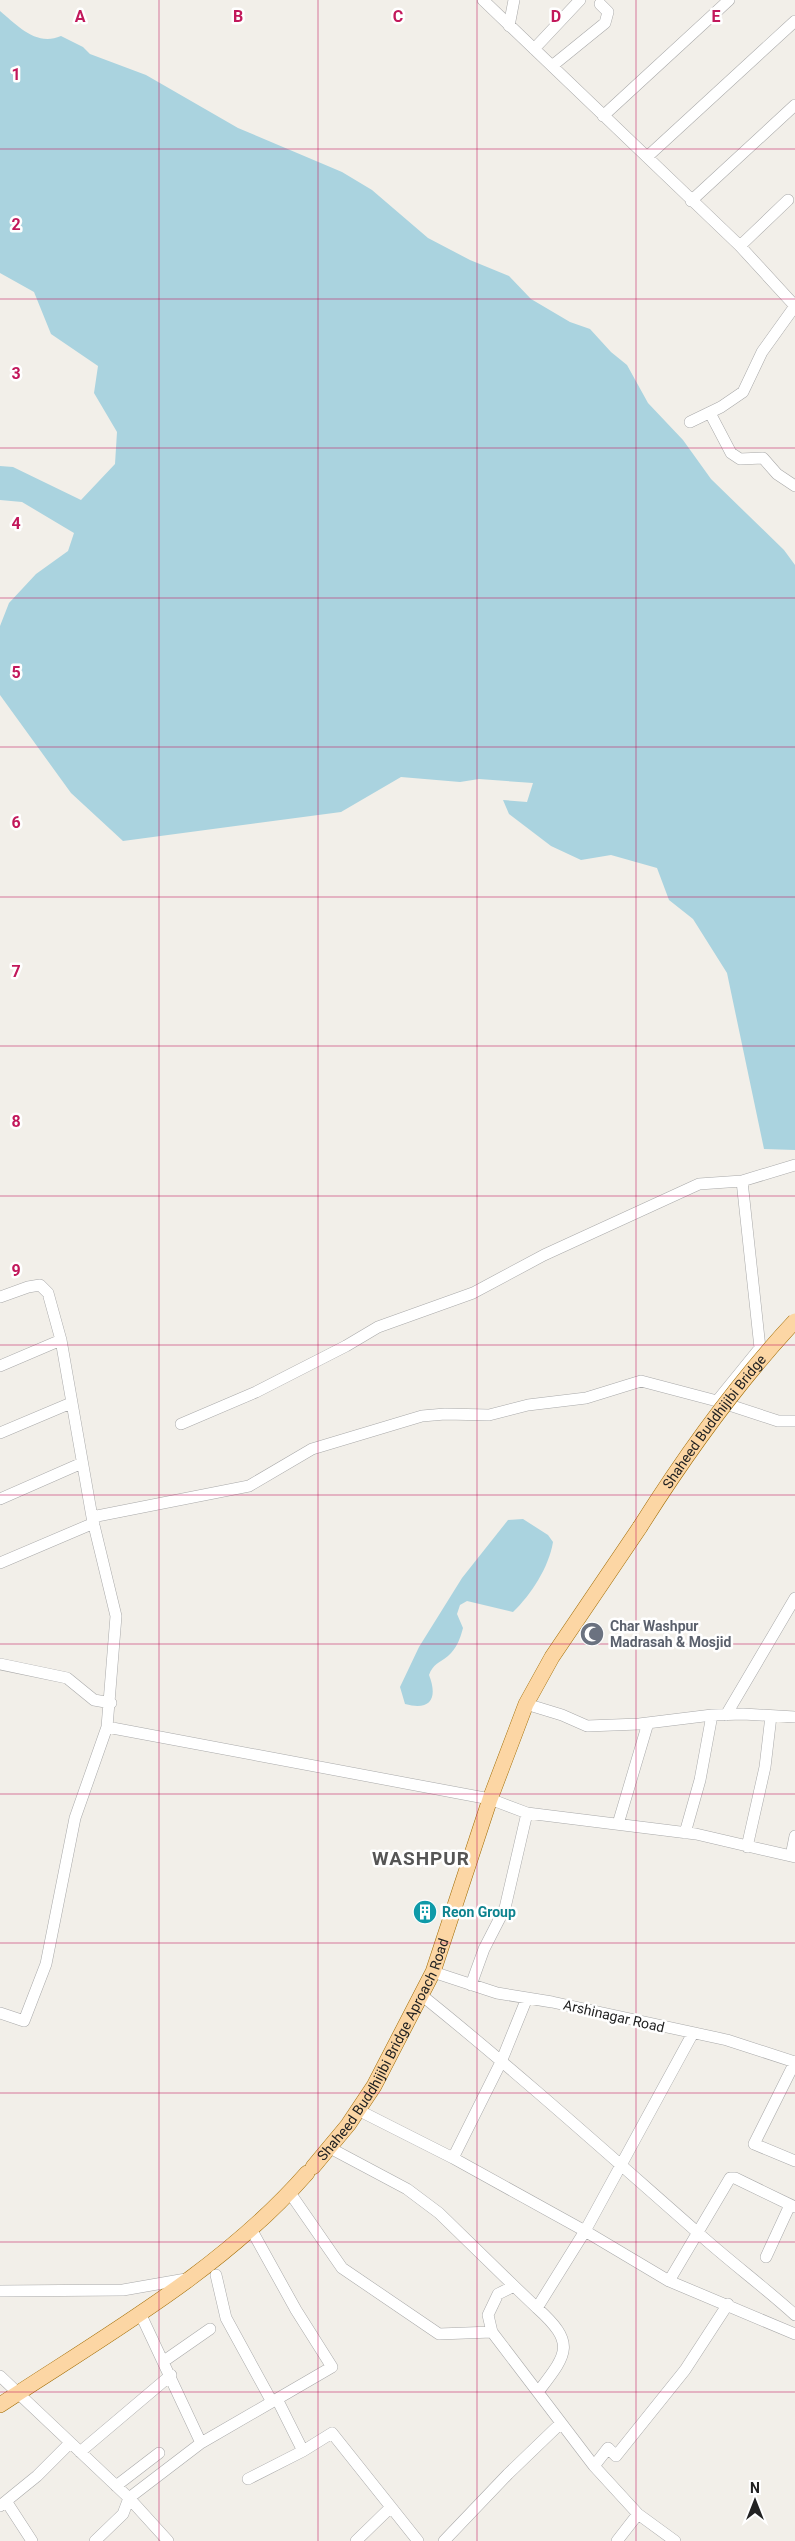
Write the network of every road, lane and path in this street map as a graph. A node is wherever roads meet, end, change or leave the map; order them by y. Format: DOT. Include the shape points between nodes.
graph roads {
  1 [pos="483,0"];
  2 [pos="514,0"];
  3 [pos="580,0"];
  4 [pos="729,0"];
  5 [pos="600,4"];
  6 [pos="795,21"];
  7 [pos="509,26"];
  8 [pos="534,49"];
  9 [pos="552,66"];
  10 [pos="795,105"];
  11 [pos="604,116"];
  12 [pos="647,157"];
  13 [pos="788,200"];
  14 [pos="691,201"];
  15 [pos="740,246"];
  16 [pos="795,306"];
  17 [pos="710,412"];
  18 [pos="690,422"];
  19 [pos="795,486"];
  20 [pos="795,1165"];
  21 [pos="742,1181"];
  22 [pos="0,1297"];
  23 [pos="795,1321"];
  24 [pos="61,1340"];
  25 [pos="0,1366"];
  26 [pos="717,1401"];
  27 [pos="71,1403"];
  28 [pos="795,1421"];
  29 [pos="181,1424"];
  30 [pos="0,1434"];
  31 [pos="82,1462"];
  32 [pos="0,1499"];
  33 [pos="93,1520"];
  34 [pos="640,1527"];
  35 [pos="0,1563"];
  36 [pos="795,1598"];
  37 [pos="0,1664"];
  38 [pos="111,1703"];
  39 [pos="526,1704"];
  40 [pos="712,1715"];
  41 [pos="726,1715"];
  42 [pos="771,1716"];
  43 [pos="795,1718"];
  44 [pos="648,1723"];
  45 [pos="107,1727"];
  46 [pos="490,1799"];
  47 [pos="527,1813"];
  48 [pos="618,1824"];
  49 [pos="686,1833"];
  50 [pos="795,1836"];
  51 [pos="748,1847"];
  52 [pos="793,1857"];
  53 [pos="433,1972"];
  54 [pos="471,1985"];
  55 [pos="424,1998"];
  56 [pos="527,1998"];
  57 [pos="0,2013"];
  58 [pos="693,2033"];
  59 [pos="501,2062"];
  60 [pos="795,2062"];
  61 [pos="358,2110"];
  62 [pos="330,2148"];
  63 [pos="453,2158"];
  64 [pos="795,2162"];
  65 [pos="622,2166"];
  66 [pos="290,2192"];
  67 [pos="793,2206"];
  68 [pos="251,2229"];
  69 [pos="585,2231"];
  70 [pos="698,2234"];
  71 [pos="766,2257"];
  72 [pos="216,2276"];
  73 [pos="192,2278"];
  74 [pos="669,2281"];
  75 [pos="514,2286"];
  76 [pos="0,2291"];
  77 [pos="728,2304"];
  78 [pos="537,2308"];
  79 [pos="140,2313"];
  80 [pos="795,2315"];
  81 [pos="210,2329"];
  82 [pos="492,2332"];
  83 [pos="795,2334"];
  84 [pos="164,2361"];
  85 [pos="171,2375"];
  86 [pos="0,2376"];
  87 [pos="538,2392"];
  88 [pos="17,2394"];
  89 [pos="275,2401"];
  90 [pos="0,2405"];
  91 [pos="561,2423"];
  92 [pos="70,2443"];
  93 [pos="201,2443"];
  94 [pos="303,2451"];
  95 [pos="80,2452"];
  96 [pos="159,2453"];
  97 [pos="594,2466"];
  98 [pos="248,2479"];
  99 [pos="116,2486"];
  100 [pos="129,2498"];
  101 [pos="3,2504"];
  102 [pos="391,2508"];
  103 [pos="638,2514"];
  104 [pos="32,2541"];
  105 [pos="95,2541"];
  106 [pos="168,2541"];
  107 [pos="356,2541"];
  108 [pos="418,2541"];
  109 [pos="444,2541"];
  110 [pos="617,2541"];
  111 [pos="675,2541"];
  1 -- 7 [label="street"];
  2 -- 7 [label="street"];
  3 -- 8 [label="street"];
  4 -- 11 [label="street"];
  5 -- 9 [label="street" via="608,12 605,23"];
  6 -- 12 [label="street"];
  7 -- 8 [label="street"];
  8 -- 9 [label="street"];
  9 -- 11 [label="street"];
  10 -- 14 [label="street"];
  11 -- 12 [label="street"];
  12 -- 14 [label="street"];
  13 -- 15 [label="street"];
  14 -- 15 [label="street"];
  15 -- 16 [label="street"];
  16 -- 17 [label="street" via="762,352 743,392"];
  17 -- 18 [label="street"];
  17 -- 19 [label="street" via="731,453 740,459 763,458 777,474"];
  20 -- 21 [label="street"];
  21 -- 26 [label="street" via="760,1348"];
  21 -- 29 [label="street" via="699,1184 544,1255 473,1293 378,1327 256,1392"];
  22 -- 24 [label="street" via="40,1285 48,1293"];
  23 -- 34 [label="main road, Shaheed Buddhijibi Bridge, bridge" via="724,1405 676,1469"];
  24 -- 25 [label="street"];
  24 -- 27 [label="street"];
  26 -- 28 [label="street" via="778,1421"];
  26 -- 33 [label="street" via="641,1381 586,1398 528,1405 489,1415 422,1416 312,1449 249,1486"];
  27 -- 30 [label="street"];
  27 -- 31 [label="street"];
  31 -- 32 [label="street"];
  31 -- 33 [label="street"];
  33 -- 35 [label="street"];
  33 -- 38 [label="street" via="116,1616"];
  34 -- 39 [label="main road, Shaheed Buddhijibi Bridge Aproach Road" via="552,1657"];
  36 -- 41 [label="street"];
  37 -- 38 [label="street" via="67,1678 94,1700"];
  38 -- 45 [label="street"];
  39 -- 44 [label="street" via="587,1726"];
  39 -- 46 [label="main road, Shaheed Buddhijibi Bridge Aproach Road"];
  40 -- 41 [label="street"];
  40 -- 44 [label="street"];
  40 -- 49 [label="street"];
  41 -- 42 [label="street"];
  42 -- 43 [label="street"];
  42 -- 51 [label="street" via="765,1767"];
  44 -- 48 [label="street"];
  45 -- 46 [label="street"];
  45 -- 57 [label="street" via="75,1818 46,1964 24,2021"];
  46 -- 47 [label="street"];
  46 -- 53 [label="main road, Shaheed Buddhijibi Bridge Aproach Road"];
  47 -- 48 [label="street"];
  47 -- 54 [label="street" via="505,1908 484,1949"];
  48 -- 49 [label="street"];
  49 -- 51 [label="street"];
  50 -- 52 [label="street"];
  51 -- 52 [label="street"];
  53 -- 54 [label="street, Arshinagar Road"];
  53 -- 61 [label="main road, Shaheed Buddhijibi Bridge Aproach Road" via="374,2086"];
  54 -- 56 [label="street, Arshinagar Road" via="496,1994"];
  55 -- 59 [label="street"];
  56 -- 58 [label="street, Arshinagar Road"];
  56 -- 59 [label="street"];
  58 -- 60 [label="street, Arshinagar Road" via="727,2040"];
  58 -- 65 [label="street"];
  59 -- 63 [label="street"];
  59 -- 65 [label="street"];
  60 -- 64 [label="street" via="754,2144"];
  61 -- 62 [label="main road, Shaheed Buddhijibi Bridge Aproach Road"];
  61 -- 63 [label="street"];
  62 -- 66 [label="main road, Shaheed Buddhijibi Bridge Aproach Road"];
  62 -- 75 [label="street" via="407,2189 439,2213"];
  63 -- 69 [label="street"];
  65 -- 69 [label="street"];
  65 -- 70 [label="street"];
  66 -- 68 [label="main road, Shaheed Buddhijibi Bridge Aproach Road"];
  66 -- 82 [label="street" via="342,2268 439,2334"];
  67 -- 70 [label="street" via="730,2178"];
  67 -- 71 [label="street"];
  68 -- 73 [label="main road, Shaheed Buddhijibi Bridge Aproach Road"];
  68 -- 89 [label="street" via="332,2367"];
  69 -- 74 [label="street"];
  69 -- 78 [label="street"];
  70 -- 74 [label="street"];
  70 -- 80 [label="street"];
  72 -- 89 [label="street" via="226,2318"];
  73 -- 76 [label="street" via="124,2290"];
  73 -- 79 [label="main road, Shaheed Buddhijibi Bridge Aproach Road"];
  74 -- 77 [label="street"];
  75 -- 78 [label="street"];
  75 -- 82 [label="street" via="498,2294 488,2315"];
  77 -- 83 [label="street"];
  77 -- 97 [label="street" via="685,2370 616,2456 608,2448"];
  78 -- 87 [label="street" via="553,2323 562,2337 564,2348 560,2363"];
  79 -- 84 [label="street"];
  79 -- 88 [label="main road, Shaheed Buddhijibi Bridge Aproach Road"];
  81 -- 84 [label="street"];
  82 -- 87 [label="street"];
  84 -- 85 [label="street"];
  85 -- 93 [label="street"];
  85 -- 95 [label="street"];
  86 -- 88 [label="street"];
  87 -- 91 [label="street"];
  88 -- 90 [label="main road, Shaheed Buddhijibi Bridge Aproach Road"];
  88 -- 92 [label="street"];
  89 -- 93 [label="street"];
  89 -- 94 [label="street"];
  91 -- 97 [label="street"];
  91 -- 109 [label="street"];
  92 -- 95 [label="street"];
  92 -- 101 [label="street"];
  93 -- 100 [label="street"];
  94 -- 98 [label="street"];
  94 -- 102 [label="street" via="332,2433"];
  95 -- 99 [label="street"];
  96 -- 99 [label="street"];
  97 -- 103 [label="street"];
  99 -- 100 [label="street"];
  100 -- 105 [label="street" via="123,2514"];
  100 -- 106 [label="street"];
  101 -- 104 [label="street"];
  102 -- 107 [label="street"];
  102 -- 108 [label="street"];
  103 -- 110 [label="street"];
  103 -- 111 [label="street"];
}
